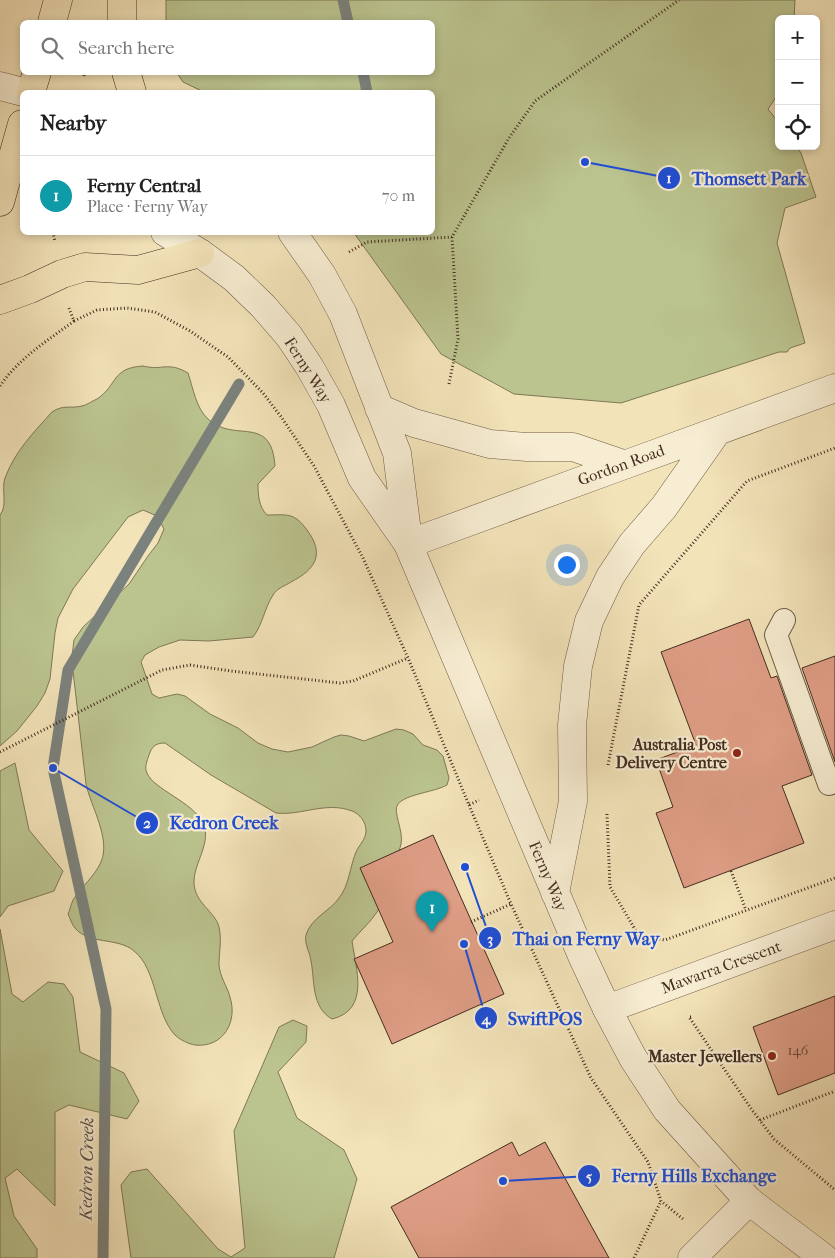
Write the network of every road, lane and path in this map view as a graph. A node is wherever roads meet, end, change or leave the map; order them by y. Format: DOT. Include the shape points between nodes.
graph roads {
  1 [pos="58,0"];
  2 [pos="122,0"];
  3 [pos="679,0"];
  4 [pos="53,20"];
  5 [pos="122,20"];
  6 [pos="36,75"];
  7 [pos="127,75"];
  8 [pos="0,86"];
  9 [pos="32,90"];
  10 [pos="131,90"];
  11 [pos="20,91"];
  12 [pos="20,132"];
  13 [pos="10,174"];
  14 [pos="0,202"];
  15 [pos="170,235"];
  16 [pos="294,235"];
  17 [pos="452,237"];
  18 [pos="200,252"];
  19 [pos="350,252"];
  20 [pos="0,300"];
  21 [pos="66,303"];
  22 [pos="74,322"];
  23 [pos="449,384"];
  24 [pos="0,386"];
  25 [pos="835,388"];
  26 [pos="379,408"];
  27 [pos="716,433"];
  28 [pos="835,448"];
  29 [pos="623,464"];
  30 [pos="408,544"];
  31 [pos="784,620"];
  32 [pos="0,752"];
  33 [pos="607,772"];
  34 [pos="829,784"];
  35 [pos="607,807"];
  36 [pos="731,871"];
  37 [pos="835,878"];
  38 [pos="555,893"];
  39 [pos="511,904"];
  40 [pos="746,910"];
  41 [pos="471,922"];
  42 [pos="835,925"];
  43 [pos="607,1009"];
  44 [pos="689,1018"];
  45 [pos="835,1091"];
  46 [pos="760,1120"];
  47 [pos="835,1190"];
  48 [pos="660,1201"];
  49 [pos="749,1201"];
  50 [pos="634,1258"];
  51 [pos="692,1258"];
  52 [pos="824,1258"];
  1 -- 4 [label="main road"];
  2 -- 5 [label="main road"];
  3 -- 17 [label="path" via="535,102 509,138"];
  6 -- 9 [label="main road"];
  7 -- 10 [label="main road"];
  8 -- 11 [label="street"];
  12 -- 13 [label="main road"];
  13 -- 14 [label="main road"];
  15 -- 18 [label="street, Ferny Way"];
  16 -- 26 [label="street, Ferny Way" via="322,275 343,314"];
  17 -- 19 [label="path" via="367,242"];
  17 -- 23 [label="path" via="458,338"];
  18 -- 20 [label="main road" via="138,270 85,267"];
  18 -- 30 [label="street, Ferny Way" via="249,292 288,336 331,404 362,478"];
  21 -- 22 [label="path"];
  22 -- 24 [label="path" via="24,358"];
  22 -- 32 [label="path" via="97,310 127,308 155,312 190,331 228,358 263,393 314,466 364,558 408,658 353,681 340,683 190,665 162,670"];
  25 -- 27 [label="street, Gordon Road"];
  26 -- 29 [label="street" via="414,422 490,444 573,447"];
  26 -- 30 [label="street, Ferny Way" via="397,454"];
  27 -- 29 [label="street, Gordon Road"];
  27 -- 38 [label="street" via="664,507 632,544 610,577 589,620 578,666 572,725 573,801"];
  28 -- 33 [label="path" via="747,481 639,605"];
  29 -- 30 [label="street, Gordon Road"];
  30 -- 38 [label="street, Ferny Way"];
  31 -- 34 [label="lane" via="776,634"];
  35 -- 40 [label="path" via="610,887 639,936 665,940"];
  36 -- 40 [label="path"];
  37 -- 40 [label="path"];
  38 -- 43 [label="street, Ferny Way"];
  39 -- 41 [label="path"];
  42 -- 43 [label="street, Mawarra Crescent"];
  43 -- 49 [label="street, Ferny Way" via="633,1058 667,1110"];
  44 -- 46 [label="path"];
  45 -- 46 [label="path"];
  46 -- 47 [label="path" via="774,1139"];
  48 -- 50 [label="path"];
  49 -- 51 [label="street"];
  49 -- 52 [label="street, Ferny Way"];
}
